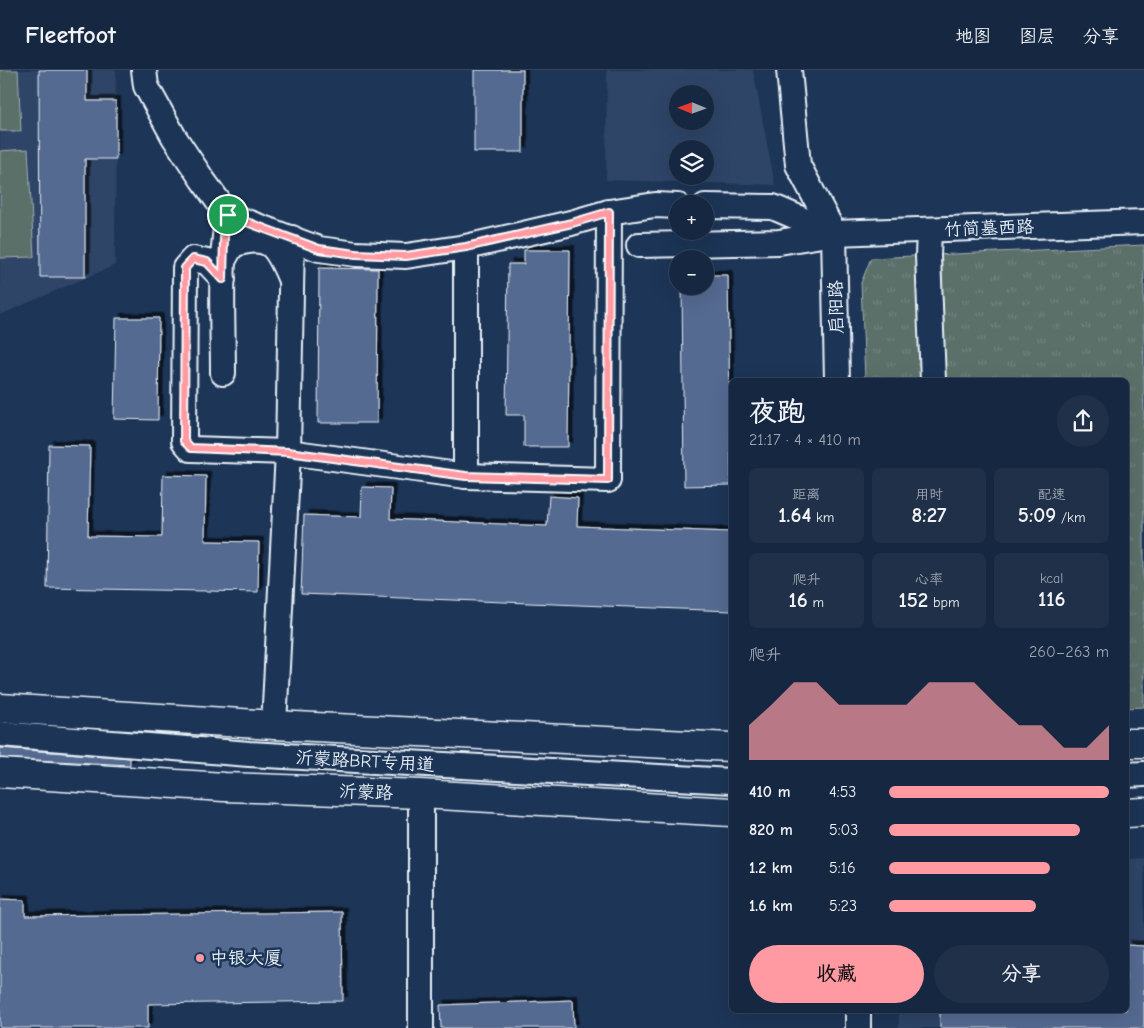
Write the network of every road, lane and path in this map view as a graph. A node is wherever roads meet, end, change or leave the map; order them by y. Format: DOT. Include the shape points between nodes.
graph roads {
  1 [pos="144,70"];
  2 [pos="789,70"];
  3 [pos="669,206"];
  4 [pos="714,206"];
  5 [pos="609,212"];
  6 [pos="228,215"];
  7 [pos="1144,222"];
  8 [pos="928,230"];
  9 [pos="834,233"];
  10 [pos="292,238"];
  11 [pos="639,245"];
  12 [pos="466,247"];
  13 [pos="223,270"];
  14 [pos="291,281"];
  15 [pos="223,373"];
  16 [pos="837,378"];
  17 [pos="933,378"];
  18 [pos="288,452"];
  19 [pos="466,476"];
  20 [pos="0,708"];
  21 [pos="274,725"];
  22 [pos="0,734"];
  23 [pos="1144,742"];
  24 [pos="1129,744"];
  25 [pos="729,747"];
  26 [pos="0,773"];
  27 [pos="1144,774"];
  28 [pos="1129,775"];
  29 [pos="729,781"];
  30 [pos="421,794"];
  31 [pos="729,812"];
  32 [pos="1144,812"];
  33 [pos="1129,813"];
  34 [pos="858,1013"];
  35 [pos="421,1028"];
  36 [pos="858,1028"];
  1 -- 6 [label="street" via="146,86 174,137"];
  2 -- 9 [label="street" via="798,165"];
  3 -- 5 [label="street"];
  4 -- 9 [label="street" via="773,207"];
  5 -- 12 [label="street"];
  5 -- 19 [label="street" via="608,480"];
  6 -- 10 [label="street"];
  6 -- 13 [label="street"];
  7 -- 8 [label="street, 竹简墓西路"];
  8 -- 9 [label="street, 竹简墓西路"];
  8 -- 17 [label="street"];
  9 -- 11 [label="street, 竹简墓西路" via="779,242"];
  9 -- 16 [label="street, 启阳路"];
  10 -- 12 [label="street" via="319,249 356,254 406,256"];
  10 -- 14 [label="street"];
  12 -- 19 [label="street"];
  13 -- 14 [label="street" via="232,245 250,239 267,242 280,254"];
  13 -- 15 [label="street"];
  13 -- 18 [label="street" via="193,259 185,268 184,441 191,448"];
  14 -- 18 [label="street"];
  18 -- 19 [label="street"];
  18 -- 21 [label="street"];
  20 -- 21 [label="main road"];
  21 -- 25 [label="main road"];
  22 -- 29 [label="street, 沂蒙路BRT专用道" via="249,754"];
  23 -- 24 [label="main road"];
  26 -- 30 [label="main road, 沂蒙路" via="224,787"];
  27 -- 28 [label="street"];
  30 -- 31 [label="main road, 沂蒙路"];
  30 -- 35 [label="street"];
  32 -- 33 [label="main road"];
  34 -- 36 [label="street"];
}
